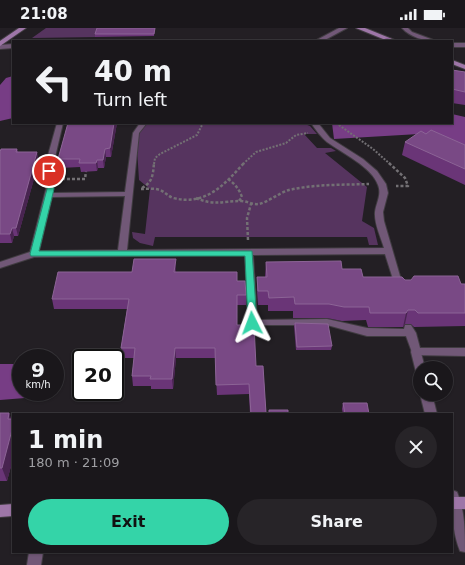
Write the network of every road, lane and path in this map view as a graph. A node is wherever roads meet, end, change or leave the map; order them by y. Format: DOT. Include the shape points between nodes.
graph roads {
  1 [pos="23,28"];
  2 [pos="344,28"];
  3 [pos="359,28"];
  4 [pos="405,28"];
  5 [pos="320,40"];
  6 [pos="391,40"];
  7 [pos="430,40"];
  8 [pos="0,45"];
  9 [pos="453,45"];
  10 [pos="465,45"];
  11 [pos="12,46"];
  12 [pos="453,62"];
  13 [pos="465,67"];
  14 [pos="60,124"];
  15 [pos="143,124"];
  16 [pos="202,124"];
  17 [pos="315,124"];
  18 [pos="322,131"];
  19 [pos="59,172"];
  20 [pos="86,172"];
  21 [pos="228,179"];
  22 [pos="382,184"];
  23 [pos="129,194"];
  24 [pos="49,195"];
  25 [pos="196,198"];
  26 [pos="239,201"];
  27 [pos="251,204"];
  28 [pos="389,251"];
  29 [pos="122,253"];
  30 [pos="249,253"];
  31 [pos="34,254"];
  32 [pos="0,265"];
  33 [pos="402,290"];
  34 [pos="416,352"];
  35 [pos="465,352"];
  36 [pos="418,361"];
  37 [pos="428,401"];
  38 [pos="431,413"];
  39 [pos="456,501"];
  40 [pos="12,510"];
  41 [pos="0,511"];
  42 [pos="465,546"];
  43 [pos="36,553"];
  44 [pos="34,565"];
  1 -- 8 [label="main road"];
  2 -- 5 [label="street"];
  3 -- 6 [label="main road"];
  4 -- 7 [label="lane" via="410,33"];
  8 -- 11 [label="street"];
  9 -- 10 [label="lane"];
  12 -- 13 [label="main road"];
  14 -- 24 [label="lane" via="49,166"];
  15 -- 23 [label="lane" via="136,133"];
  16 -- 25 [label="path" via="196,136 165,149 155,158 154,176 150,182 138,189 159,190 180,199"];
  17 -- 18 [label="lane"];
  18 -- 21 [label="path" via="296,135 286,143 256,152"];
  18 -- 22 [label="lane" via="328,139 374,173"];
  19 -- 20 [label="path" via="61,179 85,179"];
  21 -- 25 [label="path" via="215,192"];
  21 -- 26 [label="path" via="240,190 242,197"];
  22 -- 27 [label="path" via="302,188 278,194 260,204"];
  22 -- 28 [label="lane" via="384,193 380,216"];
  23 -- 24 [label="lane"];
  23 -- 29 [label="lane"];
  24 -- 31 [label="lane"];
  25 -- 26 [label="path" via="208,203"];
  26 -- 27 [label="path"];
  27 -- 30 [label="path" via="247,218"];
  28 -- 30 [label="lane"];
  28 -- 33 [label="lane" via="396,276 395,285"];
  29 -- 30 [label="lane"];
  29 -- 31 [label="lane"];
  30 -- 34 [label="lane" via="252,323 327,322 374,333 411,329"];
  31 -- 32 [label="lane"];
  34 -- 35 [label="lane"];
  34 -- 36 [label="street"];
  37 -- 38 [label="street"];
  39 -- 42 [label="street"];
  40 -- 41 [label="main road"];
  43 -- 44 [label="street"];
}
